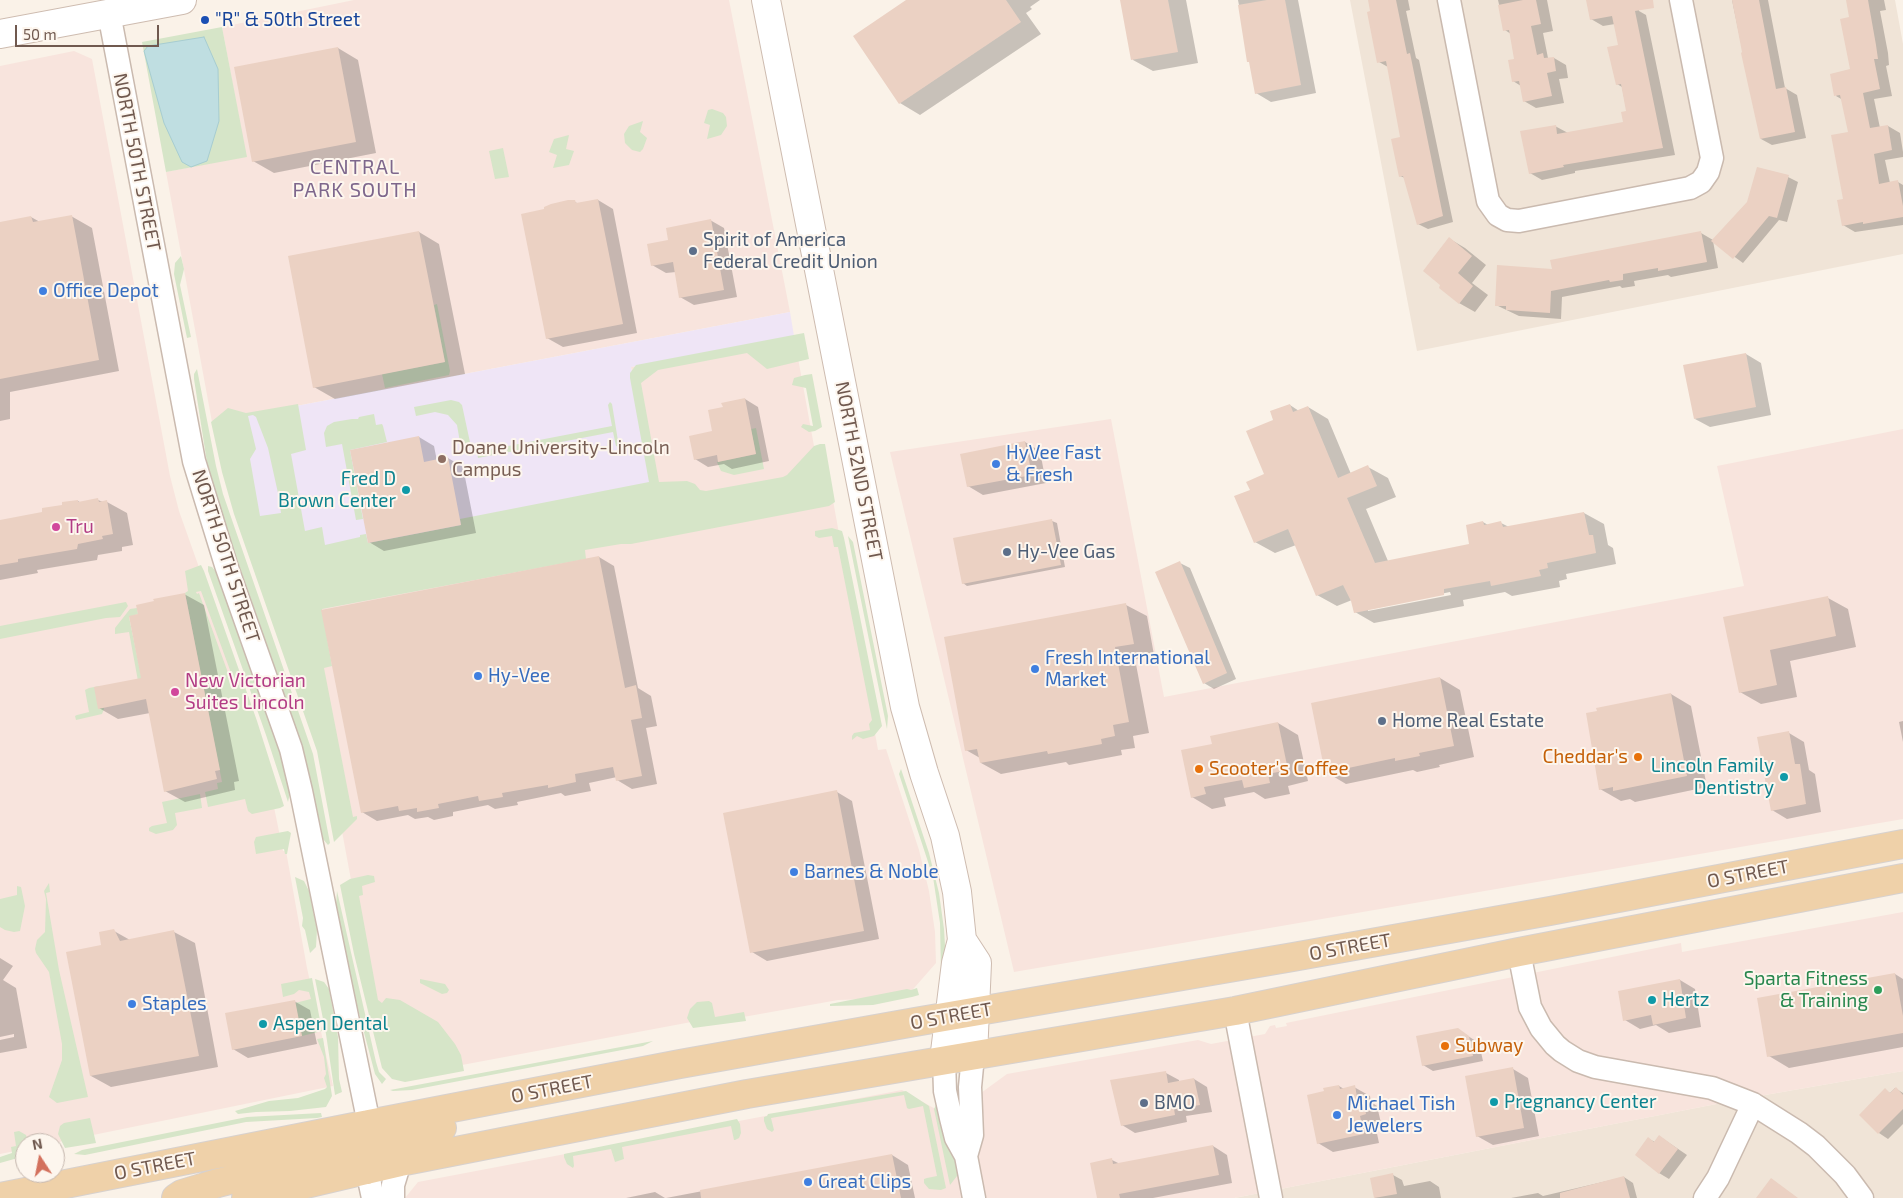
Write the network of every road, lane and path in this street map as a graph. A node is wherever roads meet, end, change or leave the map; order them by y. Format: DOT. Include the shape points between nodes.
graph roads {
  1 [pos="182,0"];
  2 [pos="766,0"];
  3 [pos="1449,0"];
  4 [pos="1681,0"];
  5 [pos="109,14"];
  6 [pos="0,34"];
  7 [pos="1903,844"];
  8 [pos="1903,878"];
  9 [pos="1519,952"];
  10 [pos="1235,1011"];
  11 [pos="963,1014"];
  12 [pos="973,1056"];
  13 [pos="944,1060"];
  14 [pos="599,1080"];
  15 [pos="1753,1104"];
  16 [pos="369,1124"];
  17 [pos="966,1156"];
  18 [pos="400,1162"];
  19 [pos="367,1170"];
  20 [pos="0,1197"];
  21 [pos="176,1198"];
  22 [pos="246,1198"];
  23 [pos="373,1198"];
  24 [pos="393,1198"];
  25 [pos="974,1198"];
  26 [pos="1271,1198"];
  27 [pos="1706,1198"];
  28 [pos="1862,1198"];
  1 -- 5 [label="street"];
  2 -- 11 [label="street, NORTH 52ND STREET" via="900,680 915,744 954,872 962,940 977,963"];
  3 -- 4 [label="street" via="1488,201 1498,215 1519,221 1690,188 1702,182 1712,158"];
  5 -- 6 [label="street"];
  5 -- 16 [label="street, NORTH 50TH STREET" via="194,461 226,565 291,749"];
  7 -- 11 [label="main road, O STREET" via="1550,911"];
  8 -- 9 [label="main road, O STREET"];
  9 -- 10 [label="main road, O STREET"];
  9 -- 15 [label="street" via="1530,1007 1541,1028 1562,1051 1607,1070 1712,1088"];
  10 -- 12 [label="main road, O STREET"];
  10 -- 26 [label="street"];
  11 -- 12 [label="street, NORTH 52ND STREET"];
  11 -- 13 [label="street, NORTH 52ND STREET"];
  11 -- 14 [label="main road, O STREET"];
  12 -- 13 [label="main road, O STREET"];
  12 -- 17 [label="street" via="970,1087 972,1135"];
  13 -- 17 [label="street" via="951,1118 956,1138"];
  13 -- 18 [label="main road, O STREET" via="747,1094"];
  14 -- 16 [label="main road, O STREET"];
  14 -- 19 [label="main road" via="531,1108 388,1142"];
  15 -- 27 [label="street"];
  15 -- 28 [label="street" via="1800,1132 1845,1175"];
  16 -- 20 [label="main road, O STREET"];
  16 -- 21 [label="main road" via="362,1137 341,1152 218,1183"];
  17 -- 25 [label="street"];
  18 -- 19 [label="main road, O STREET"];
  18 -- 24 [label="street"];
  19 -- 22 [label="main road, O STREET"];
  19 -- 23 [label="street"];
}
